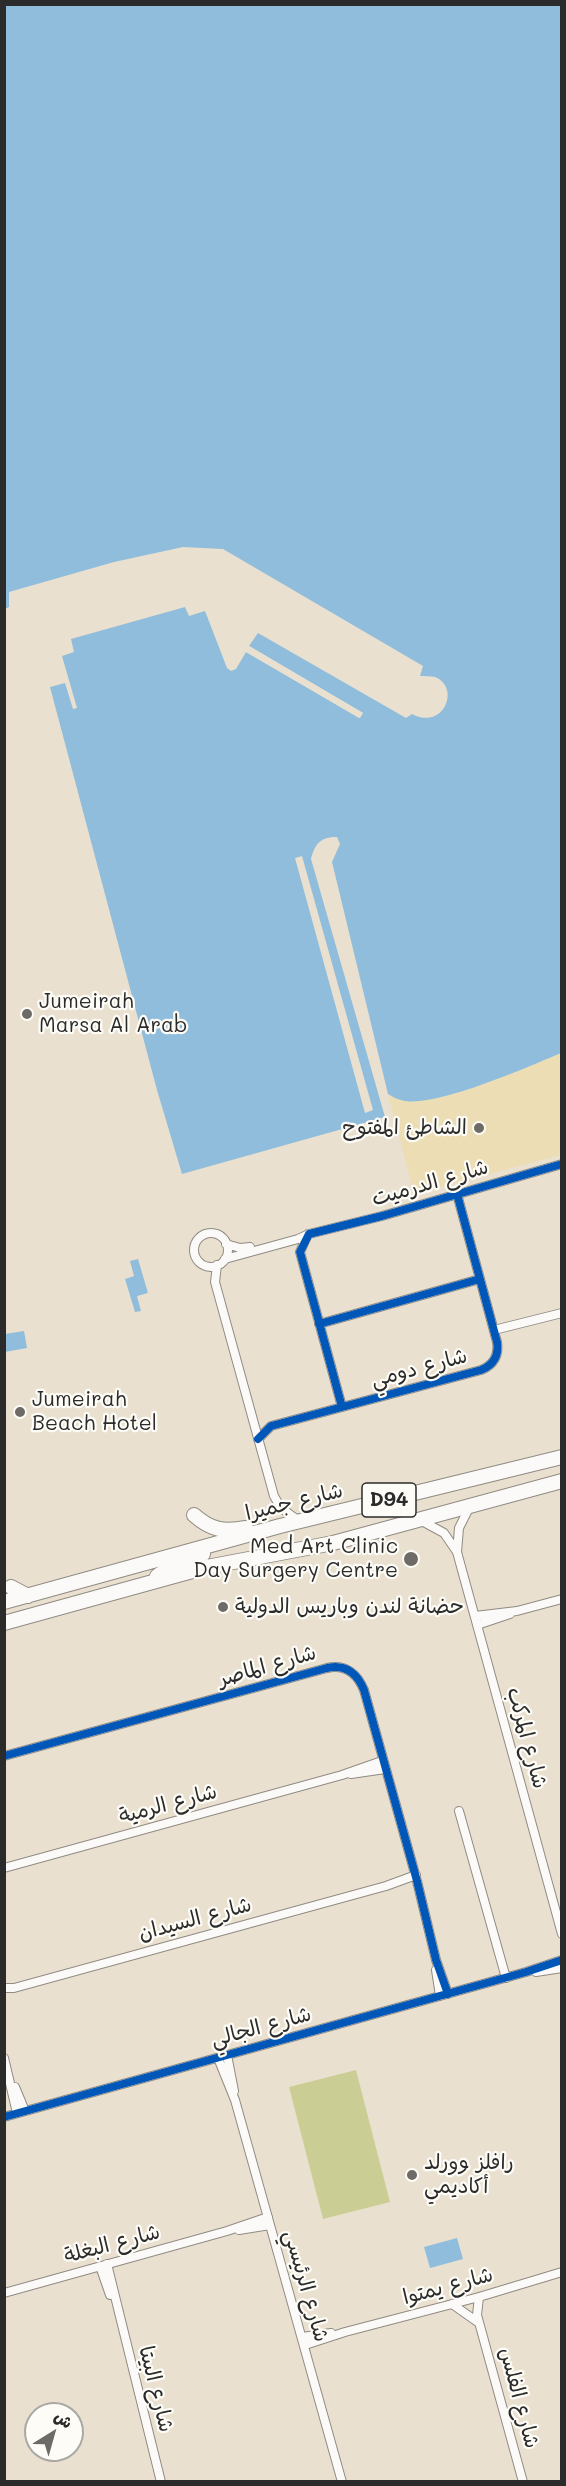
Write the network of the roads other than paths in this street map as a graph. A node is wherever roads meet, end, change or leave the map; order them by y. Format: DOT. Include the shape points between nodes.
graph roads {
  1 [pos="561,1164"];
  2 [pos="458,1194"];
  3 [pos="309,1234"];
  4 [pos="283,1243"];
  5 [pos="226,1244"];
  6 [pos="300,1252"];
  7 [pos="225,1259"];
  8 [pos="217,1266"];
  9 [pos="480,1279"];
  10 [pos="561,1313"];
  11 [pos="319,1324"];
  12 [pos="494,1330"];
  13 [pos="342,1407"];
  14 [pos="253,1420"];
  15 [pos="271,1426"];
  16 [pos="258,1439"];
  17 [pos="561,1457"];
  18 [pos="561,1481"];
  19 [pos="470,1506"];
  20 [pos="194,1515"];
  21 [pos="419,1520"];
  22 [pos="299,1521"];
  23 [pos="280,1526"];
  24 [pos="202,1548"];
  25 [pos="457,1552"];
  26 [pos="230,1562"];
  27 [pos="152,1581"];
  28 [pos="11,1587"];
  29 [pos="28,1596"];
  30 [pos="561,1599"];
  31 [pos="4,1602"];
  32 [pos="476,1620"];
  33 [pos="4,1623"];
  34 [pos="4,1756"];
  35 [pos="383,1765"];
  36 [pos="459,1811"];
  37 [pos="4,1868"];
  38 [pos="417,1878"];
  39 [pos="561,1934"];
  40 [pos="561,1960"];
  41 [pos="561,1968"];
  42 [pos="526,1972"];
  43 [pos="506,1978"];
  44 [pos="9,1988"];
  45 [pos="4,1993"];
  46 [pos="444,1995"];
  47 [pos="223,2056"];
  48 [pos="4,2058"];
  49 [pos="21,2112"];
  50 [pos="4,2117"];
  51 [pos="269,2221"];
  52 [pos="104,2265"];
  53 [pos="561,2272"];
  54 [pos="4,2293"];
  55 [pos="479,2297"];
  56 [pos="452,2304"];
  57 [pos="480,2324"];
  58 [pos="304,2341"];
  59 [pos="161,2481"];
  60 [pos="342,2481"];
  61 [pos="523,2481"];
  1 -- 2 [label="street, شارع الدرميت"];
  2 -- 3 [label="street, شارع الدرميت"];
  2 -- 9 [label="street, شارع دومي"];
  3 -- 4 [label="street, شارع الدرميت"];
  3 -- 5 [label="street, شارع الدرميت" via="298,1233 246,1247"];
  3 -- 6 [label="street"];
  4 -- 6 [label="street"];
  4 -- 7 [label="street, شارع الدرميت"];
  5 -- 7 [label="street"];
  5 -- 8 [label="street, شارع الدرميت" via="218,1235 209,1233 195,1243 198,1262"];
  6 -- 11 [label="street"];
  7 -- 8 [label="street, شارع الدرميت"];
  8 -- 14 [label="street" via="215,1282"];
  9 -- 11 [label="street"];
  9 -- 12 [label="street, شارع دومي"];
  10 -- 12 [label="street"];
  11 -- 13 [label="street"];
  12 -- 13 [label="street, شارع دومي" via="498,1352 486,1368"];
  13 -- 15 [label="street, شارع دومي"];
  14 -- 15 [label="street"];
  14 -- 16 [label="street"];
  15 -- 16 [label="street"];
  16 -- 22 [label="street" via="276,1500"];
  17 -- 22 [label="main road, شارع جميرا / D94"];
  18 -- 19 [label="main road, شارع جميرا / D94"];
  19 -- 21 [label="main road, شارع جميرا / D94"];
  19 -- 25 [label="street, شارع المركب" via="459,1527"];
  20 -- 23 [label="main road" via="222,1531 267,1524"];
  21 -- 25 [label="street, شارع المركب" via="444,1533"];
  21 -- 26 [label="main road, شارع جميرا / D94" via="333,1543"];
  22 -- 23 [label="main road, شارع جميرا / D94"];
  23 -- 24 [label="main road, شارع جميرا / D94"];
  23 -- 26 [label="main road" via="266,1539 232,1549 228,1555"];
  24 -- 27 [label="main road" via="199,1559 166,1569"];
  24 -- 29 [label="main road, شارع جميرا / D94"];
  25 -- 32 [label="street, شارع المركب"];
  26 -- 27 [label="main road, شارع جميرا / D94"];
  27 -- 33 [label="main road, شارع جميرا / D94"];
  28 -- 29 [label="main road"];
  29 -- 31 [label="main road, شارع جميرا / D94"];
  30 -- 32 [label="street"];
  32 -- 39 [label="street, شارع المركب"];
  34 -- 35 [label="street, شارع الماصر" via="333,1667 353,1672 362,1685"];
  35 -- 37 [label="street, شارع الرمية"];
  35 -- 38 [label="street, شارع الماصر"];
  36 -- 43 [label="street"];
  38 -- 44 [label="street, شارع السيدان"];
  38 -- 46 [label="street, شارع الماصر"];
  40 -- 42 [label="street, شارع الجالي"];
  41 -- 42 [label="street, شارع الجالي"];
  42 -- 43 [label="street, شارع الجالي"];
  43 -- 46 [label="street, شارع الجالي"];
  44 -- 45 [label="street, شارع السيدان"];
  46 -- 47 [label="street, شارع الجالي"];
  47 -- 49 [label="street, شارع الجالي"];
  47 -- 51 [label="street, شارع الرئيسي"];
  48 -- 49 [label="street"];
  49 -- 50 [label="street, شارع الجالي"];
  51 -- 52 [label="street, شارع البغلة"];
  51 -- 58 [label="street, شارع الرئيسي"];
  52 -- 54 [label="street, شارع البغلة"];
  52 -- 59 [label="street, شارع البيتا"];
  53 -- 55 [label="street, شارع يمتوا"];
  55 -- 56 [label="street, شارع يمتوا"];
  55 -- 57 [label="street, شارع الفلس"];
  56 -- 57 [label="street, شارع الفلس"];
  56 -- 58 [label="street, شارع يمتوا"];
  57 -- 61 [label="street, شارع الفلس"];
  58 -- 60 [label="street, شارع الرئيسي"];
}
